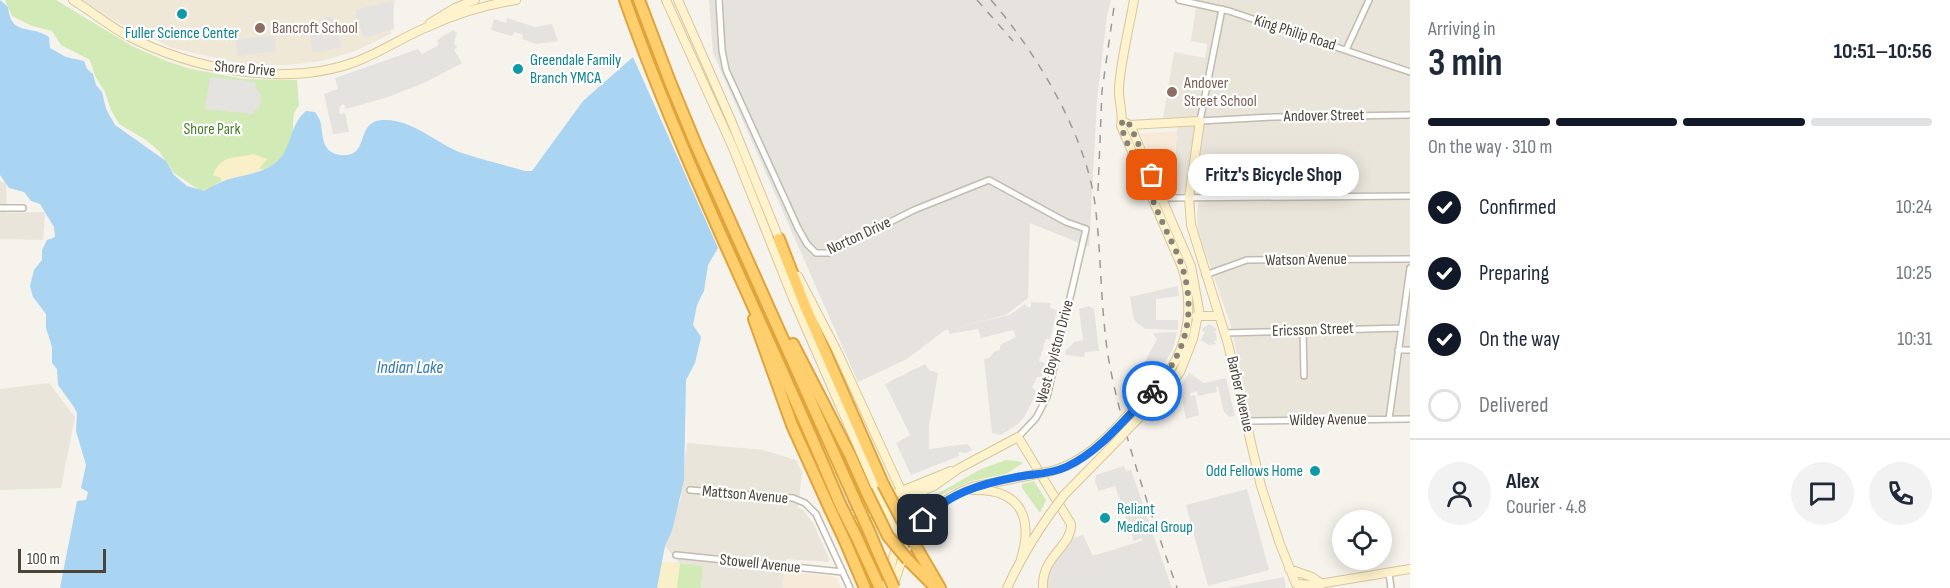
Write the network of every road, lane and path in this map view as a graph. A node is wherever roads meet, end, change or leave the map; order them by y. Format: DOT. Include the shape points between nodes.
graph roads {
  1 [pos="73,0"];
  2 [pos="475,0"];
  3 [pos="516,0"];
  4 [pos="666,0"];
  5 [pos="678,0"];
  6 [pos="719,0"];
  7 [pos="1134,0"];
  8 [pos="1179,0"];
  9 [pos="1369,0"];
  10 [pos="640,1"];
  11 [pos="626,2"];
  12 [pos="1222,9"];
  13 [pos="424,28"];
  14 [pos="1346,50"];
  15 [pos="1410,72"];
  16 [pos="1410,115"];
  17 [pos="1200,121"];
  18 [pos="1126,123"];
  19 [pos="1410,196"];
  20 [pos="1162,198"];
  21 [pos="1190,198"];
  22 [pos="1154,202"];
  23 [pos="0,208"];
  24 [pos="23,208"];
  25 [pos="1086,229"];
  26 [pos="779,239"];
  27 [pos="1410,259"];
  28 [pos="1410,268"];
  29 [pos="753,269"];
  30 [pos="1205,275"];
  31 [pos="1409,280"];
  32 [pos="1189,315"];
  33 [pos="1199,316"];
  34 [pos="1218,316"];
  35 [pos="1401,328"];
  36 [pos="1302,331"];
  37 [pos="1225,333"];
  38 [pos="1410,350"];
  39 [pos="1398,351"];
  40 [pos="1304,376"];
  41 [pos="1389,419"];
  42 [pos="1410,419"];
  43 [pos="1245,422"];
  44 [pos="1018,436"];
  45 [pos="690,490"];
  46 [pos="964,490"];
  47 [pos="903,495"];
  48 [pos="881,500"];
  49 [pos="835,506"];
  50 [pos="884,508"];
  51 [pos="822,526"];
  52 [pos="827,535"];
  53 [pos="676,555"];
  54 [pos="1021,558"];
  55 [pos="1290,569"];
  56 [pos="1410,569"];
  57 [pos="843,572"];
  58 [pos="1389,573"];
  59 [pos="1322,584"];
  60 [pos="881,586"];
  61 [pos="1297,586"];
  62 [pos="850,588"];
  63 [pos="865,588"];
  64 [pos="894,588"];
  65 [pos="935,588"];
  66 [pos="940,588"];
  67 [pos="1007,588"];
  68 [pos="1043,588"];
  69 [pos="1391,588"];
  1 -- 13 [label="main road, Shore Drive" via="149,45 211,67 244,71 330,69 392,46"];
  2 -- 13 [label="main road, Shore Drive" via="445,13"];
  3 -- 13 [label="main road, Shore Drive"];
  4 -- 48 [label="main road" via="733,148"];
  5 -- 26 [label="main road"];
  6 -- 25 [label="street, Norton Drive" via="726,70 798,228 816,253 829,253 914,210 989,180"];
  7 -- 18 [label="main road" via="1119,84 1119,101"];
  8 -- 12 [label="street, King Philip Road"];
  9 -- 14 [label="street"];
  10 -- 29 [label="highway" via="670,82"];
  11 -- 49 [label="highway" via="661,97 802,411"];
  12 -- 14 [label="street, King Philip Road"];
  12 -- 17 [label="street"];
  14 -- 15 [label="street, King Philip Road"];
  16 -- 17 [label="street, Andover Street"];
  17 -- 18 [label="main road, Andover Street"];
  17 -- 21 [label="main road, Barber Avenue"];
  18 -- 20 [label="main road"];
  18 -- 22 [label="main road" via="1121,126 1125,138"];
  19 -- 21 [label="street"];
  20 -- 21 [label="street"];
  20 -- 22 [label="street"];
  20 -- 33 [label="main road" via="1191,266"];
  21 -- 30 [label="main road, Barber Avenue" via="1191,225"];
  22 -- 32 [label="main road" via="1184,271"];
  23 -- 24 [label="street"];
  25 -- 44 [label="street, West Boylston Drive" via="1047,398 1036,418"];
  26 -- 47 [label="main road" via="837,351"];
  26 -- 66 [label="highway, bridge" via="883,484"];
  27 -- 30 [label="street, Watson Avenue" via="1247,260"];
  28 -- 31 [label="street"];
  29 -- 64 [label="highway, bridge"];
  29 -- 65 [label="highway, bridge" via="888,536"];
  30 -- 34 [label="main road, Barber Avenue"];
  31 -- 35 [label="street"];
  32 -- 33 [label="main road"];
  32 -- 46 [label="main road, bridge" via="1173,365 1087,455 1052,471"];
  33 -- 34 [label="main road"];
  33 -- 54 [label="main road, bridge" via="1183,367 1174,380 1064,495"];
  34 -- 37 [label="main road, Barber Avenue"];
  35 -- 36 [label="street, Ericsson Street"];
  35 -- 39 [label="street"];
  36 -- 37 [label="street, Ericsson Street"];
  36 -- 40 [label="street"];
  37 -- 43 [label="main road, Barber Avenue"];
  38 -- 39 [label="street"];
  39 -- 41 [label="street"];
  41 -- 42 [label="street, Wildey Avenue"];
  41 -- 43 [label="street, Wildey Avenue"];
  43 -- 55 [label="main road, Barber Avenue" via="1263,492"];
  44 -- 47 [label="main road, West Boylston Drive" via="934,486"];
  44 -- 68 [label="main road" via="1071,524 1070,535 1046,566"];
  45 -- 51 [label="street, Mattson Avenue" via="796,499 809,506"];
  46 -- 54 [label="main road" via="1000,492 1017,504 1026,528"];
  46 -- 64 [label="main road" via="936,508 916,529 905,549"];
  47 -- 48 [label="main road, West Boylston Drive"];
  47 -- 50 [label="main road, West Boylston Drive"];
  48 -- 50 [label="main road"];
  48 -- 51 [label="street, West Boylston Drive"];
  49 -- 60 [label="highway, bridge" via="856,536"];
  49 -- 63 [label="highway, bridge"];
  50 -- 52 [label="street, West Boylston Drive"];
  50 -- 60 [label="main road" via="896,545"];
  51 -- 52 [label="street"];
  52 -- 57 [label="street"];
  53 -- 57 [label="street, Stowell Avenue"];
  54 -- 67 [label="main road"];
  55 -- 59 [label="main road"];
  55 -- 61 [label="main road, Barber Avenue"];
  56 -- 58 [label="main road"];
  57 -- 62 [label="street"];
  58 -- 59 [label="main road"];
  58 -- 69 [label="street"];
  59 -- 61 [label="main road"];
}
